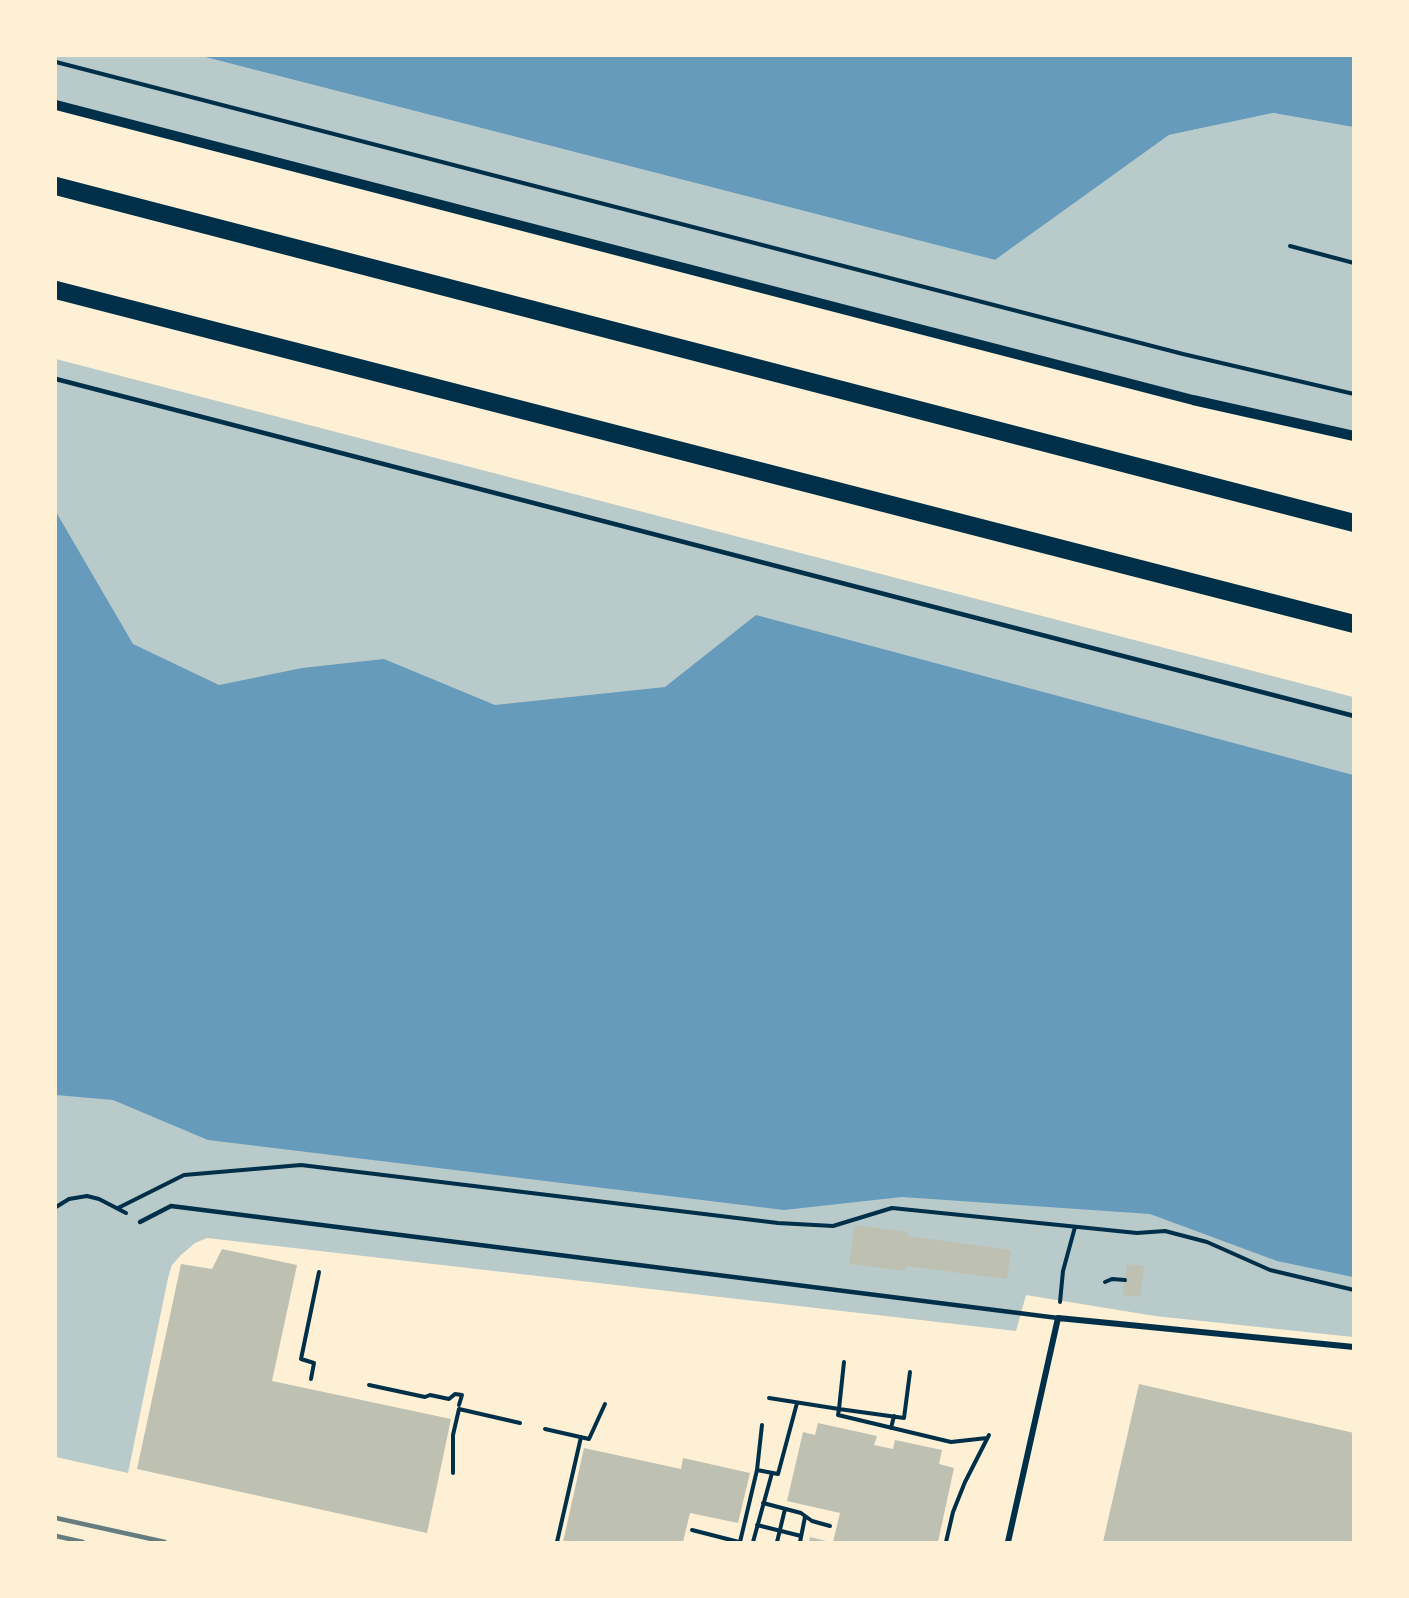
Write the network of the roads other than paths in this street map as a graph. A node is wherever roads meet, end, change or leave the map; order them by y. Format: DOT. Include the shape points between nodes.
graph roads {
  1 [pos="56,105"];
  2 [pos="56,186"];
  3 [pos="56,290"];
  4 [pos="56,379"];
  5 [pos="1353,436"];
  6 [pos="1353,523"];
  7 [pos="1353,624"];
  8 [pos="1353,716"];
  9 [pos="140,1222"];
  10 [pos="1058,1318"];
  11 [pos="1353,1347"];
  12 [pos="1008,1542"];
  1 -- 5 [label="street" via="1193,400"];
  2 -- 6 [label="highway"];
  3 -- 7 [label="highway"];
  4 -- 8 [label="lane"];
  9 -- 10 [label="lane" via="171,1206"];
  10 -- 11 [label="street"];
  10 -- 12 [label="street"];
}
